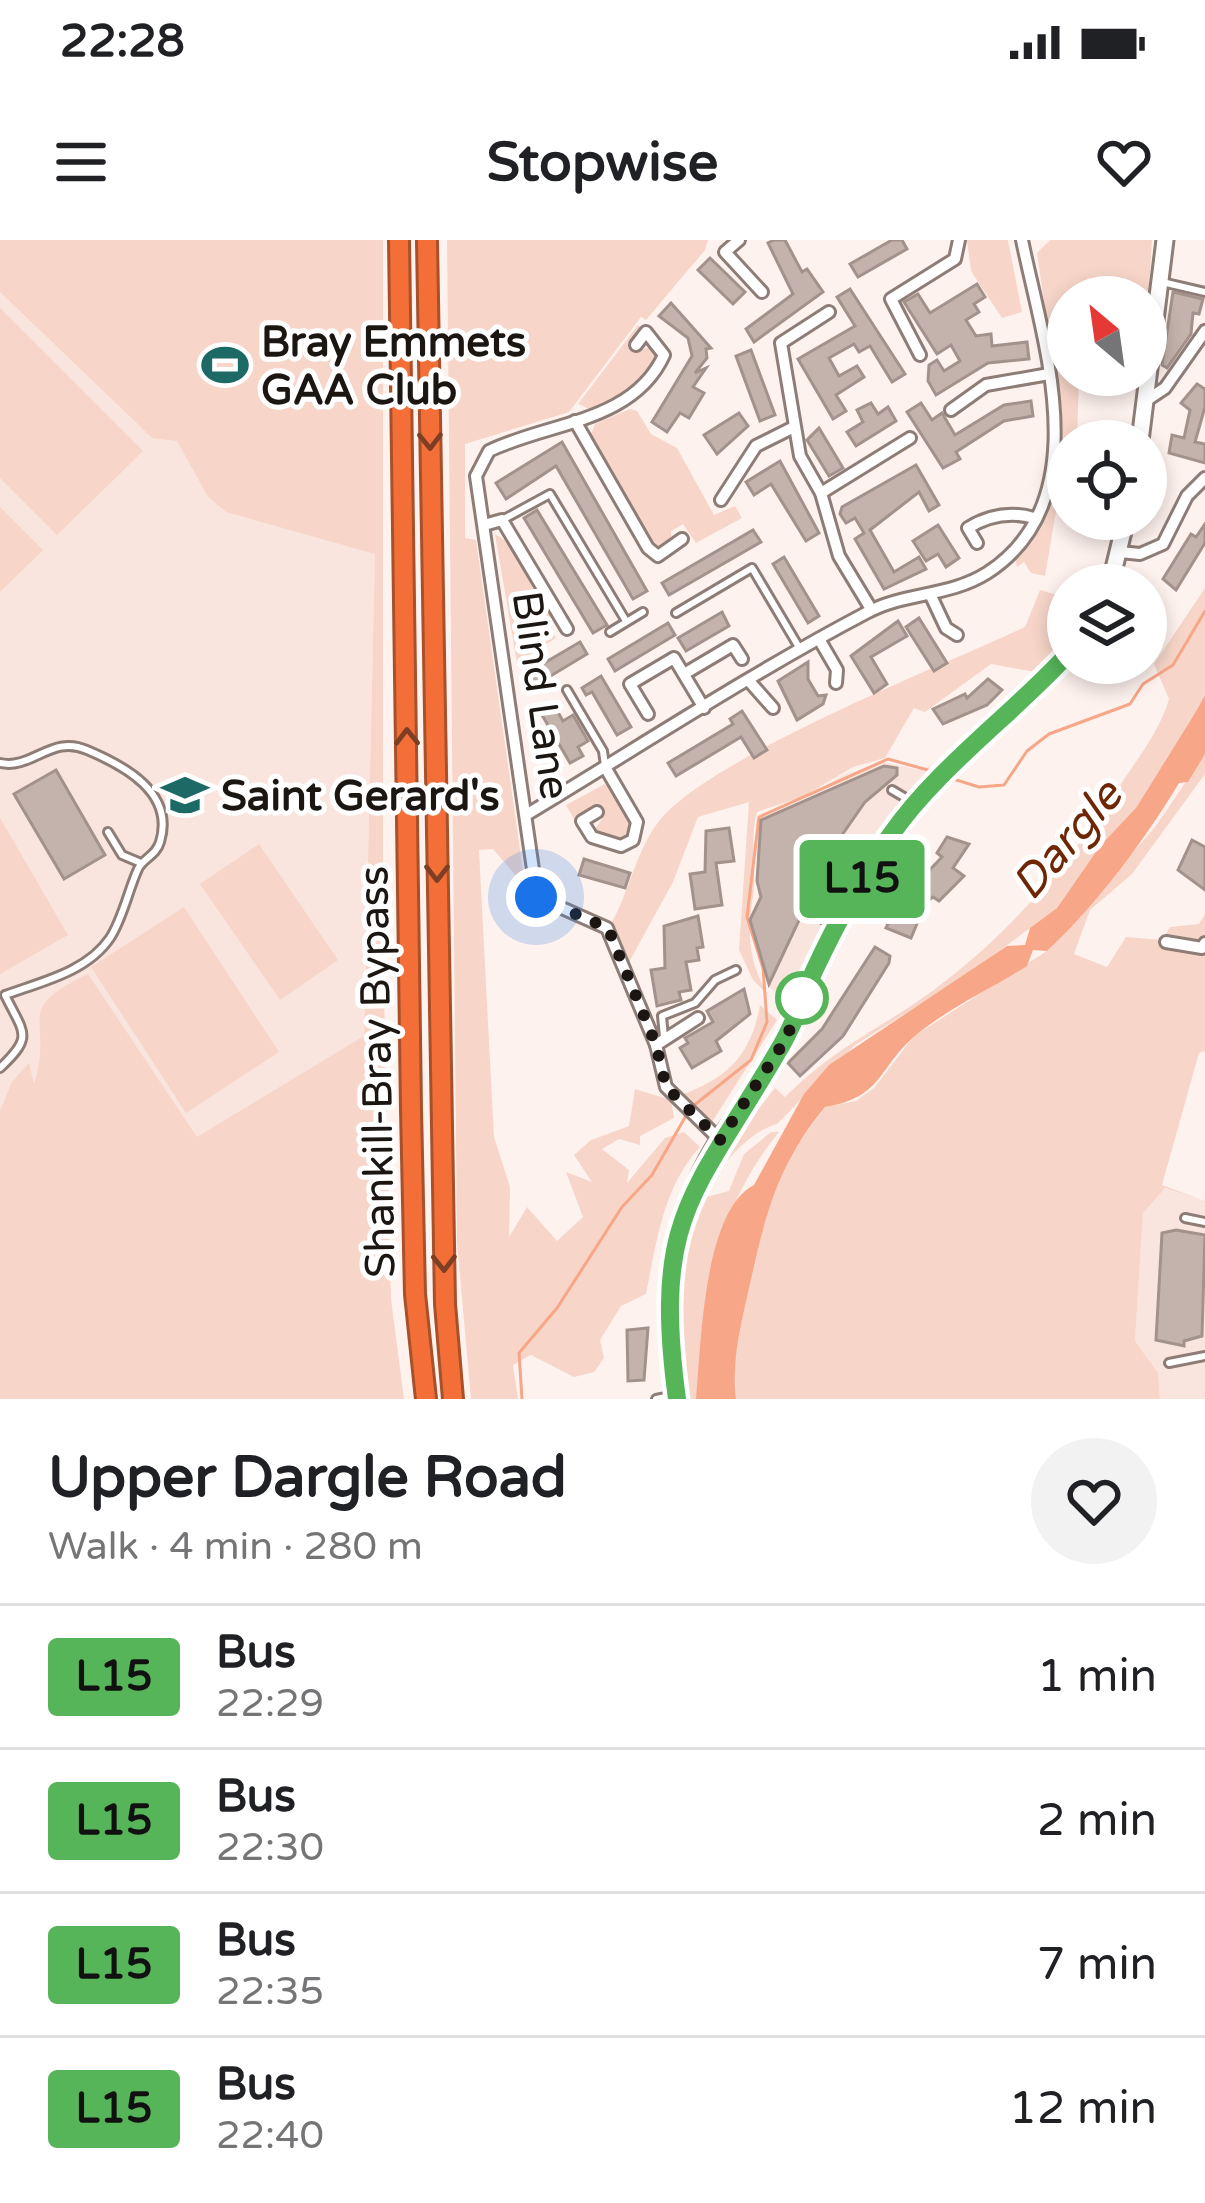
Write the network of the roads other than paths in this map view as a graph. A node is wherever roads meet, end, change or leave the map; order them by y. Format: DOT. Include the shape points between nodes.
graph roads {
  1 [pos="399,240"];
  2 [pos="427,240"];
  3 [pos="739,240"];
  4 [pos="959,240"];
  5 [pos="1022,240"];
  6 [pos="1165,240"];
  7 [pos="1160,276"];
  8 [pos="1167,283"];
  9 [pos="762,292"];
  10 [pos="1205,292"];
  11 [pos="829,311"];
  12 [pos="1205,331"];
  13 [pos="635,345"];
  14 [pos="920,355"];
  15 [pos="1047,369"];
  16 [pos="1047,374"];
  17 [pos="1050,396"];
  18 [pos="1147,396"];
  19 [pos="1147,400"];
  20 [pos="951,410"];
  21 [pos="1144,420"];
  22 [pos="575,421"];
  23 [pos="794,427"];
  24 [pos="910,438"];
  25 [pos="1205,478"];
  26 [pos="821,493"];
  27 [pos="721,500"];
  28 [pos="1034,518"];
  29 [pos="502,520"];
  30 [pos="484,525"];
  31 [pos="682,539"];
  32 [pos="1122,540"];
  33 [pos="977,543"];
  34 [pos="1120,552"];
  35 [pos="1116,564"];
  36 [pos="931,596"];
  37 [pos="872,609"];
  38 [pos="643,612"];
  39 [pos="676,613"];
  40 [pos="626,621"];
  41 [pos="567,629"];
  42 [pos="610,632"];
  43 [pos="957,635"];
  44 [pos="819,639"];
  45 [pos="801,650"];
  46 [pos="742,659"];
  47 [pos="1047,672"];
  48 [pos="684,674"];
  49 [pos="749,681"];
  50 [pos="836,683"];
  51 [pos="567,690"];
  52 [pos="704,708"];
  53 [pos="773,708"];
  54 [pos="648,714"];
  55 [pos="0,763"];
  56 [pos="605,767"];
  57 [pos="892,790"];
  58 [pos="916,804"];
  59 [pos="597,812"];
  60 [pos="526,814"];
  61 [pos="107,832"];
  62 [pos="851,845"];
  63 [pos="874,860"];
  64 [pos="141,863"];
  65 [pos="816,916"];
  66 [pos="836,926"];
  67 [pos="1166,942"];
  68 [pos="1204,946"];
  69 [pos="736,970"];
  70 [pos="3,996"];
  71 [pos="698,1018"];
  72 [pos="661,1042"];
  73 [pos="0,1068"];
  74 [pos="720,1140"];
  75 [pos="1184,1218"];
  76 [pos="1205,1222"];
  77 [pos="1205,1356"];
  78 [pos="1168,1363"];
  79 [pos="676,1397"];
  80 [pos="426,1399"];
  81 [pos="453,1399"];
  82 [pos="656,1399"];
  80 -- 1 [label="highway, Shankill-Bray Bypass, one-way" via="411,1108"];
  2 -- 81 [label="highway, Shankill-Bray Bypass, one-way"];
  3 -- 9 [label="street" via="725,252"];
  4 -- 14 [label="street" via="955,260 891,299"];
  5 -- 15 [label="street"];
  6 -- 7 [label="main road"];
  8 -- 10 [label="lane"];
  11 -- 23 [label="street" via="781,343"];
  12 -- 19 [label="street" via="1165,388"];
  13 -- 22 [label="street" via="646,332 663,349 646,383 621,404"];
  16 -- 20 [label="street" via="986,386"];
  17 -- 28 [label="street" via="1056,448"];
  18 -- 19 [label="main road"];
  19 -- 21 [label="main road"];
  22 -- 30 [label="street, Blind Lane" via="500,446 477,466"];
  22 -- 31 [label="street" via="653,554"];
  23 -- 26 [label="street"];
  23 -- 27 [label="street" via="756,446"];
  24 -- 26 [label="street"];
  25 -- 34 [label="street" via="1186,496 1163,544"];
  26 -- 37 [label="street" via="839,556"];
  28 -- 33 [label="street" via="985,518 968,528"];
  28 -- 36 [label="street" via="990,571"];
  29 -- 30 [label="street"];
  29 -- 40 [label="lane" via="550,494"];
  29 -- 41 [label="street"];
  30 -- 60 [label="street, Blind Lane"];
  32 -- 34 [label="main road"];
  34 -- 35 [label="main road"];
  36 -- 37 [label="street"];
  36 -- 43 [label="street"];
  37 -- 44 [label="street"];
  38 -- 40 [label="lane"];
  39 -- 45 [label="lane" via="752,568"];
  40 -- 42 [label="lane"];
  44 -- 45 [label="street"];
  44 -- 50 [label="street"];
  45 -- 49 [label="street"];
  46 -- 48 [label="street" via="734,645"];
  47 -- 58 [label="main road" via="966,742"];
  48 -- 52 [label="street"];
  48 -- 54 [label="street" via="674,658 630,684"];
  49 -- 52 [label="street"];
  49 -- 53 [label="street"];
  51 -- 56 [label="lane"];
  52 -- 56 [label="street"];
  55 -- 64 [label="lane" via="69,744 147,786 163,819 156,851"];
  56 -- 59 [label="street" via="637,822 633,840 621,846 592,837 582,821"];
  56 -- 60 [label="street"];
  57 -- 58 [label="lane"];
  58 -- 63 [label="main road"];
  60 -- 72 [label="street, Blind Lane" via="536,897 608,928"];
  61 -- 64 [label="lane" via="122,855"];
  62 -- 63 [label="lane"];
  63 -- 66 [label="main road"];
  64 -- 70 [label="lane" via="102,947 76,968"];
  65 -- 66 [label="lane"];
  66 -- 74 [label="main road" via="786,1039"];
  67 -- 68 [label="street"];
  69 -- 72 [label="lane" via="695,1004 662,1016"];
  70 -- 73 [label="lane" via="25,1036"];
  71 -- 72 [label="street"];
  72 -- 74 [label="street, Blind Lane" via="666,1087"];
  74 -- 79 [label="main road" via="673,1243 668,1306"];
  75 -- 76 [label="lane"];
  77 -- 78 [label="lane"];
  79 -- 82 [label="lane"];
}
